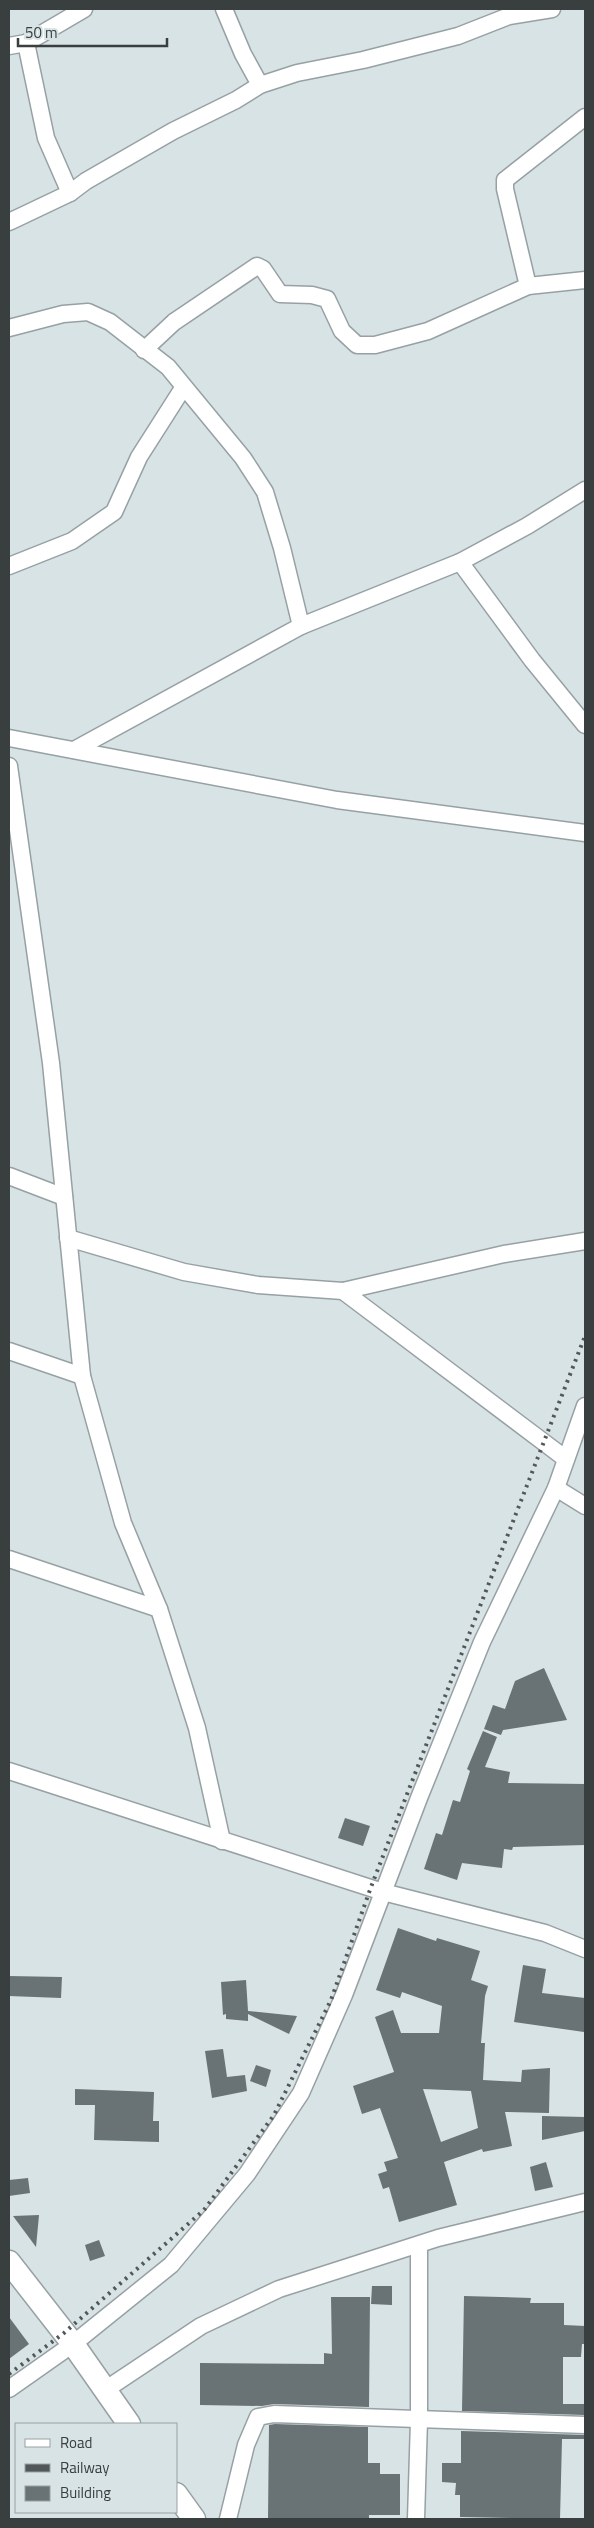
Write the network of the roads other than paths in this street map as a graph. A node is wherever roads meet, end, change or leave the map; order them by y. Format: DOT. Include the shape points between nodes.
graph roads {
  1 [pos="84,9"];
  2 [pos="224,9"];
  3 [pos="552,9"];
  4 [pos="26,43"];
  5 [pos="9,46"];
  6 [pos="260,85"];
  7 [pos="585,117"];
  8 [pos="70,193"];
  9 [pos="9,222"];
  10 [pos="585,280"];
  11 [pos="528,286"];
  12 [pos="9,328"];
  13 [pos="144,350"];
  14 [pos="183,388"];
  15 [pos="585,490"];
  16 [pos="460,562"];
  17 [pos="9,566"];
  18 [pos="301,626"];
  19 [pos="585,725"];
  20 [pos="9,738"];
  21 [pos="74,750"];
  22 [pos="9,766"];
  23 [pos="585,833"];
  24 [pos="9,1176"];
  25 [pos="64,1196"];
  26 [pos="68,1238"];
  27 [pos="585,1241"];
  28 [pos="343,1291"];
  29 [pos="9,1351"];
  30 [pos="82,1376"];
  31 [pos="585,1406"];
  32 [pos="566,1459"];
  33 [pos="556,1488"];
  34 [pos="585,1506"];
  35 [pos="9,1560"];
  36 [pos="159,1609"];
  37 [pos="9,1771"];
  38 [pos="222,1840"];
  39 [pos="383,1892"];
  40 [pos="585,1949"];
  41 [pos="585,2202"];
  42 [pos="419,2245"];
  43 [pos="9,2262"];
  44 [pos="73,2344"];
  45 [pos="9,2389"];
  46 [pos="105,2390"];
  47 [pos="419,2420"];
  48 [pos="128,2423"];
  49 [pos="585,2425"];
  50 [pos="178,2497"];
  51 [pos="194,2519"];
  52 [pos="228,2519"];
  53 [pos="416,2519"];
  1 -- 4 [label="street"];
  2 -- 6 [label="street"];
  3 -- 6 [label="street" via="509,16 458,36 297,73"];
  4 -- 5 [label="street"];
  4 -- 8 [label="street" via="46,138"];
  6 -- 8 [label="street" via="142,149"];
  7 -- 11 [label="street" via="505,180"];
  8 -- 9 [label="street"];
  10 -- 11 [label="street"];
  11 -- 13 [label="street" via="428,331 375,345 356,345 342,331 327,299 280,294 263,269 257,266 174,322"];
  12 -- 13 [label="street" via="63,314 88,312 110,322"];
  13 -- 14 [label="street" via="168,367"];
  14 -- 17 [label="street" via="138,457 114,512 72,541"];
  14 -- 18 [label="street" via="243,458 265,492"];
  15 -- 16 [label="street"];
  16 -- 18 [label="street"];
  16 -- 19 [label="street" via="532,660"];
  18 -- 21 [label="street"];
  20 -- 21 [label="street"];
  21 -- 23 [label="street" via="337,800"];
  22 -- 25 [label="street" via="51,1063"];
  24 -- 25 [label="street"];
  25 -- 26 [label="street"];
  26 -- 28 [label="street" via="184,1272 258,1286"];
  26 -- 30 [label="street"];
  27 -- 28 [label="street" via="504,1254"];
  28 -- 32 [label="street"];
  29 -- 30 [label="street"];
  30 -- 36 [label="street" via="123,1523"];
  31 -- 32 [label="street"];
  32 -- 33 [label="street"];
  33 -- 34 [label="street"];
  33 -- 39 [label="street" via="482,1642"];
  35 -- 36 [label="street"];
  36 -- 38 [label="street" via="197,1728"];
  37 -- 38 [label="street"];
  38 -- 39 [label="street"];
  39 -- 40 [label="street" via="545,1933"];
  39 -- 44 [label="street" via="344,1995 301,2093 247,2174 171,2264"];
  41 -- 42 [label="street"];
  42 -- 46 [label="street" via="270,2293 201,2326"];
  42 -- 47 [label="street"];
  43 -- 44 [label="street"];
  44 -- 45 [label="street"];
  44 -- 46 [label="street"];
  46 -- 48 [label="street"];
  47 -- 49 [label="street"];
  47 -- 52 [label="street" via="274,2414 258,2417 246,2445"];
  47 -- 53 [label="street"];
  50 -- 51 [label="street"];
}
